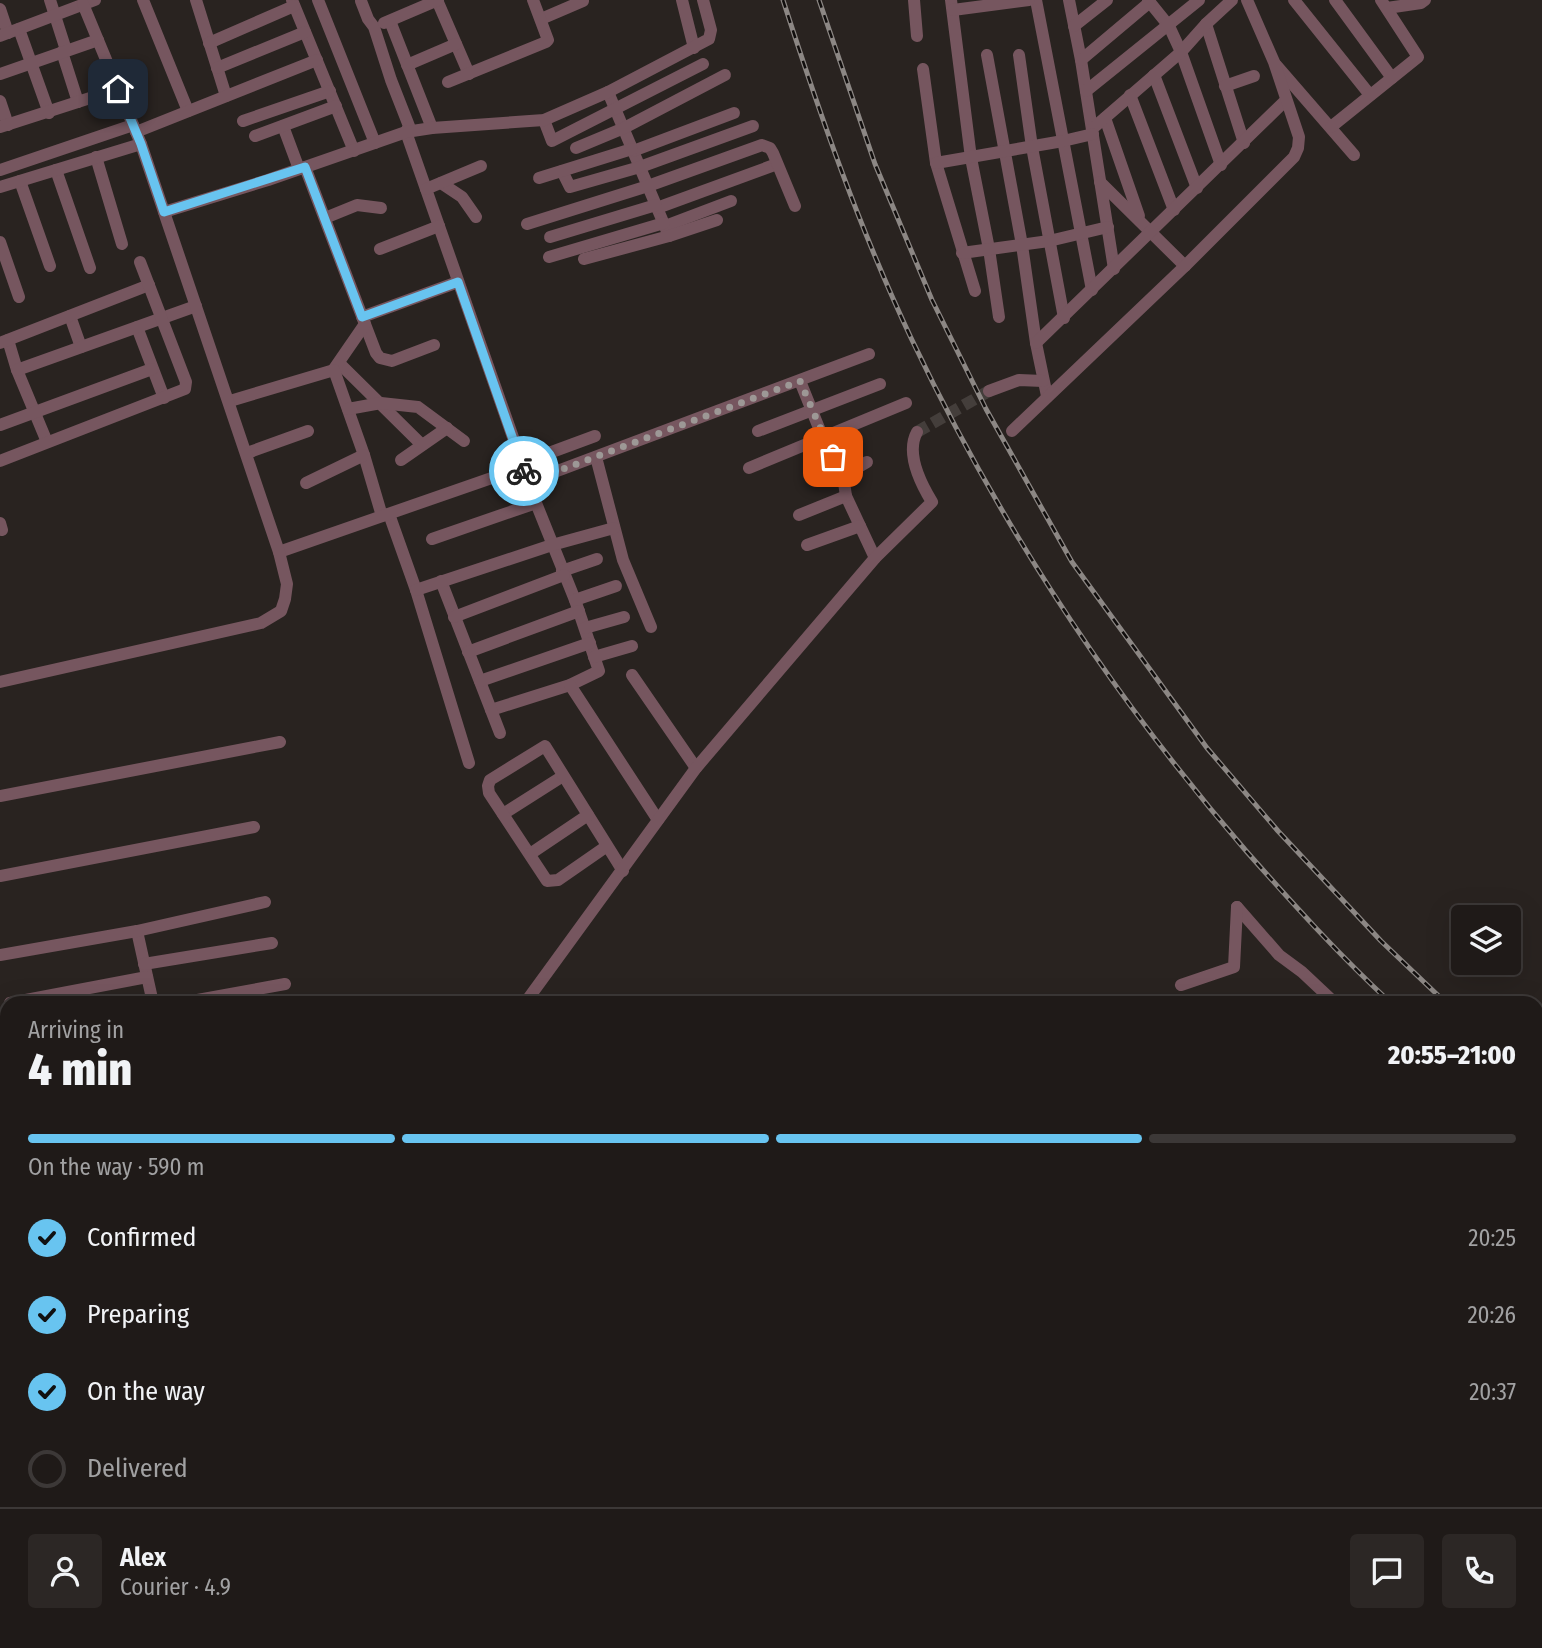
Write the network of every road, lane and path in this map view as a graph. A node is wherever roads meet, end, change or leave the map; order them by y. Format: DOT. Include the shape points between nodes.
graph roads {
  1 [pos="50,0"];
  2 [pos="143,0"];
  3 [pos="196,0"];
  4 [pos="318,0"];
  5 [pos="362,0"];
  6 [pos="438,0"];
  7 [pos="533,0"];
  8 [pos="682,0"];
  9 [pos="703,0"];
  10 [pos="914,0"];
  11 [pos="1029,0"];
  12 [pos="1036,0"];
  13 [pos="1069,0"];
  14 [pos="1108,0"];
  15 [pos="1199,0"];
  16 [pos="1232,0"];
  17 [pos="1247,0"];
  18 [pos="1294,0"];
  19 [pos="1335,0"];
  20 [pos="1425,0"];
  21 [pos="90,1"];
  22 [pos="583,1"];
  23 [pos="1149,1"];
  24 [pos="293,3"];
  25 [pos="1384,4"];
  26 [pos="952,5"];
  27 [pos="0,9"];
  28 [pos="55,15"];
  29 [pos="541,19"];
  30 [pos="390,21"];
  31 [pos="1206,24"];
  32 [pos="1074,26"];
  33 [pos="1169,26"];
  34 [pos="374,27"];
  35 [pos="9,33"];
  36 [pos="305,33"];
  37 [pos="917,36"];
  38 [pos="98,40"];
  39 [pos="209,43"];
  40 [pos="456,44"];
  41 [pos="694,48"];
  42 [pos="64,51"];
  43 [pos="1181,52"];
  44 [pos="988,55"];
  45 [pos="1019,55"];
  46 [pos="317,60"];
  47 [pos="1081,60"];
  48 [pos="1274,62"];
  49 [pos="31,63"];
  50 [pos="703,64"];
  51 [pos="407,65"];
  52 [pos="217,68"];
  53 [pos="923,69"];
  54 [pos="0,74"];
  55 [pos="469,74"];
  56 [pos="724,75"];
  57 [pos="1154,75"];
  58 [pos="1254,76"];
  59 [pos="1392,78"];
  60 [pos="449,82"];
  61 [pos="1226,86"];
  62 [pos="118,89"];
  63 [pos="330,91"];
  64 [pos="1086,91"];
  65 [pos="608,92"];
  66 [pos="1130,95"];
  67 [pos="1370,95"];
  68 [pos="226,96"];
  69 [pos="1286,100"];
  70 [pos="0,101"];
  71 [pos="78,102"];
  72 [pos="336,106"];
  73 [pos="616,110"];
  74 [pos="188,111"];
  75 [pos="48,113"];
  76 [pos="734,113"];
  77 [pos="1105,117"];
  78 [pos="544,120"];
  79 [pos="243,121"];
  80 [pos="4,126"];
  81 [pos="283,126"];
  82 [pos="753,126"];
  83 [pos="1331,127"];
  84 [pos="432,128"];
  85 [pos="624,128"];
  86 [pos="1092,131"];
  87 [pos="406,132"];
  88 [pos="137,134"];
  89 [pos="255,136"];
  90 [pos="1063,141"];
  91 [pos="375,143"];
  92 [pos="1244,143"];
  93 [pos="1032,147"];
  94 [pos="576,148"];
  95 [pos="354,150"];
  96 [pos="633,150"];
  97 [pos="1005,152"];
  98 [pos="1354,155"];
  99 [pos="96,158"];
  100 [pos="971,158"];
  101 [pos="936,163"];
  102 [pos="778,164"];
  103 [pos="1221,165"];
  104 [pos="481,166"];
  105 [pos="640,167"];
  106 [pos="302,168"];
  107 [pos="0,170"];
  108 [pos="56,170"];
  109 [pos="562,171"];
  110 [pos="539,177"];
  111 [pos="20,181"];
  112 [pos="1100,182"];
  113 [pos="441,183"];
  114 [pos="648,186"];
  115 [pos="0,187"];
  116 [pos="1197,188"];
  117 [pos="426,190"];
  118 [pos="731,201"];
  119 [pos="656,206"];
  120 [pos="795,206"];
  121 [pos="381,208"];
  122 [pos="1174,211"];
  123 [pos="164,212"];
  124 [pos="476,217"];
  125 [pos="324,218"];
  126 [pos="717,220"];
  127 [pos="1141,220"];
  128 [pos="527,224"];
  129 [pos="439,226"];
  130 [pos="1108,227"];
  131 [pos="666,229"];
  132 [pos="1153,232"];
  133 [pos="1081,233"];
  134 [pos="550,237"];
  135 [pos="1049,241"];
  136 [pos="0,244"];
  137 [pos="122,244"];
  138 [pos="1022,245"];
  139 [pos="380,249"];
  140 [pos="989,249"];
  141 [pos="962,253"];
  142 [pos="549,257"];
  143 [pos="584,259"];
  144 [pos="140,262"];
  145 [pos="50,266"];
  146 [pos="1185,267"];
  147 [pos="90,268"];
  148 [pos="1114,269"];
  149 [pos="6,278"];
  150 [pos="458,282"];
  151 [pos="149,285"];
  152 [pos="1092,290"];
  153 [pos="975,291"];
  154 [pos="19,297"];
  155 [pos="196,306"];
  156 [pos="69,316"];
  157 [pos="999,317"];
  158 [pos="1064,317"];
  159 [pos="162,319"];
  160 [pos="363,321"];
  161 [pos="137,327"];
  162 [pos="4,341"];
  163 [pos="1036,343"];
  164 [pos="435,345"];
  165 [pos="81,347"];
  166 [pos="869,354"];
  167 [pos="336,366"];
  168 [pos="152,369"];
  169 [pos="17,370"];
  170 [pos="800,381"];
  171 [pos="1043,382"];
  172 [pos="880,384"];
  173 [pos="989,391"];
  174 [pos="1047,396"];
  175 [pos="164,398"];
  176 [pos="230,401"];
  177 [pos="381,403"];
  178 [pos="906,403"];
  179 [pos="348,409"];
  180 [pos="812,410"];
  181 [pos="35,414"];
  182 [pos="0,425"];
  183 [pos="447,428"];
  184 [pos="308,430"];
  185 [pos="758,431"];
  186 [pos="917,432"];
  187 [pos="1012,432"];
  188 [pos="595,436"];
  189 [pos="823,438"];
  190 [pos="464,441"];
  191 [pos="47,442"];
  192 [pos="422,445"];
  193 [pos="247,453"];
  194 [pos="364,455"];
  195 [pos="596,457"];
  196 [pos="401,460"];
  197 [pos="0,461"];
  198 [pos="867,462"];
  199 [pos="522,465"];
  200 [pos="749,468"];
  201 [pos="843,476"];
  202 [pos="528,482"];
  203 [pos="306,483"];
  204 [pos="846,496"];
  205 [pos="536,502"];
  206 [pos="386,515"];
  207 [pos="799,515"];
  208 [pos="860,526"];
  209 [pos="614,528"];
  210 [pos="432,539"];
  211 [pos="552,545"];
  212 [pos="807,545"];
  213 [pos="279,552"];
  214 [pos="875,558"];
  215 [pos="597,559"];
  216 [pos="563,573"];
  217 [pos="441,581"];
  218 [pos="616,586"];
  219 [pos="416,590"];
  220 [pos="577,605"];
  221 [pos="454,617"];
  222 [pos="624,617"];
  223 [pos="651,626"];
  224 [pos="584,628"];
  225 [pos="590,643"];
  226 [pos="632,646"];
  227 [pos="468,652"];
  228 [pos="594,657"];
  229 [pos="632,675"];
  230 [pos="480,681"];
  231 [pos="0,682"];
  232 [pos="570,685"];
  233 [pos="491,710"];
  234 [pos="500,733"];
  235 [pos="280,742"];
  236 [pos="469,763"];
  237 [pos="696,768"];
  238 [pos="563,776"];
  239 [pos="0,796"];
  240 [pos="503,814"];
  241 [pos="588,815"];
  242 [pos="658,820"];
  243 [pos="254,827"];
  244 [pos="607,846"];
  245 [pos="530,854"];
  246 [pos="623,871"];
  247 [pos="0,876"];
  248 [pos="265,902"];
  249 [pos="137,931"];
  250 [pos="272,943"];
  251 [pos="0,955"];
  252 [pos="144,964"];
  253 [pos="147,977"];
  254 [pos="285,984"];
  255 [pos="1181,985"];
  256 [pos="45,996"];
  257 [pos="151,996"];
  258 [pos="219,996"];
  259 [pos="529,996"];
  260 [pos="1328,996"];
  1 -- 28 [label="street"];
  2 -- 74 [label="street"];
  3 -- 39 [label="street"];
  4 -- 91 [label="street"];
  5 -- 34 [label="street"];
  6 -- 30 [label="street"];
  6 -- 40 [label="street"];
  7 -- 29 [label="street"];
  8 -- 41 [label="street"];
  9 -- 41 [label="street" via="711,35"];
  10 -- 37 [label="street"];
  11 -- 26 [label="street"];
  12 -- 90 [label="street"];
  13 -- 32 [label="street"];
  14 -- 32 [label="street"];
  15 -- 33 [label="street"];
  16 -- 31 [label="street"];
  17 -- 48 [label="street"];
  18 -- 67 [label="street"];
  19 -- 59 [label="street"];
  20 -- 25 [label="street"];
  21 -- 28 [label="street"];
  21 -- 38 [label="street"];
  22 -- 29 [label="street"];
  23 -- 33 [label="street"];
  23 -- 47 [label="street"];
  24 -- 36 [label="street"];
  24 -- 39 [label="street"];
  25 -- 59 [label="street" via="1418,54"];
  26 -- 100 [label="street"];
  27 -- 35 [label="street"];
  28 -- 35 [label="street"];
  28 -- 42 [label="street"];
  29 -- 55 [label="street" via="546,42"];
  30 -- 34 [label="street"];
  30 -- 51 [label="street"];
  31 -- 43 [label="street"];
  31 -- 61 [label="street"];
  32 -- 47 [label="street"];
  33 -- 43 [label="street"];
  33 -- 64 [label="street"];
  34 -- 87 [label="street" via="408,118"];
  35 -- 49 [label="street"];
  36 -- 46 [label="street"];
  36 -- 52 [label="street"];
  38 -- 42 [label="street"];
  38 -- 62 [label="street"];
  39 -- 52 [label="street"];
  40 -- 51 [label="street"];
  40 -- 55 [label="street"];
  41 -- 65 [label="street"];
  42 -- 49 [label="street"];
  42 -- 71 [label="street"];
  43 -- 57 [label="street"];
  43 -- 103 [label="street"];
  44 -- 97 [label="street"];
  45 -- 93 [label="street"];
  46 -- 63 [label="street"];
  46 -- 68 [label="street"];
  47 -- 64 [label="street"];
  48 -- 69 [label="street"];
  48 -- 83 [label="street"];
  49 -- 54 [label="street"];
  49 -- 75 [label="street"];
  50 -- 73 [label="street"];
  51 -- 84 [label="street"];
  52 -- 68 [label="street"];
  53 -- 101 [label="street"];
  55 -- 60 [label="street"];
  56 -- 85 [label="street"];
  57 -- 66 [label="street"];
  57 -- 116 [label="street"];
  58 -- 61 [label="street"];
  59 -- 67 [label="street"];
  61 -- 92 [label="street"];
  62 -- 71 [label="street"];
  62 -- 88 [label="street"];
  63 -- 72 [label="street"];
  63 -- 79 [label="street"];
  64 -- 86 [label="street"];
  65 -- 73 [label="street"];
  65 -- 78 [label="street"];
  66 -- 77 [label="street"];
  66 -- 122 [label="street"];
  67 -- 83 [label="street"];
  68 -- 74 [label="street"];
  69 -- 92 [label="street"];
  69 -- 146 [label="street" via="1299,136 1294,157"];
  70 -- 80 [label="street"];
  71 -- 75 [label="street"];
  72 -- 81 [label="street"];
  72 -- 95 [label="street"];
  73 -- 78 [label="street" via="552,141"];
  73 -- 85 [label="street"];
  74 -- 88 [label="street"];
  75 -- 80 [label="street"];
  76 -- 96 [label="street"];
  77 -- 86 [label="street"];
  77 -- 127 [label="street"];
  78 -- 84 [label="street"];
  81 -- 89 [label="street"];
  81 -- 106 [label="street"];
  82 -- 105 [label="street"];
  83 -- 98 [label="street"];
  84 -- 87 [label="street"];
  85 -- 94 [label="street"];
  85 -- 96 [label="street"];
  86 -- 90 [label="street"];
  86 -- 112 [label="street"];
  87 -- 91 [label="street"];
  87 -- 117 [label="street"];
  88 -- 99 [label="street"];
  88 -- 107 [label="street"];
  88 -- 123 [label="street"];
  90 -- 93 [label="street"];
  90 -- 133 [label="street"];
  91 -- 95 [label="street"];
  92 -- 103 [label="street"];
  93 -- 97 [label="street"];
  93 -- 135 [label="street"];
  95 -- 106 [label="street"];
  96 -- 105 [label="street"];
  96 -- 109 [label="street"];
  97 -- 100 [label="street"];
  97 -- 138 [label="street"];
  99 -- 108 [label="street"];
  99 -- 137 [label="street"];
  100 -- 101 [label="street"];
  100 -- 140 [label="street"];
  101 -- 141 [label="street"];
  102 -- 114 [label="street" via="770,148 762,145"];
  102 -- 119 [label="street"];
  102 -- 120 [label="street"];
  103 -- 116 [label="street"];
  104 -- 113 [label="street"];
  105 -- 109 [label="street" via="569,187"];
  105 -- 114 [label="street"];
  106 -- 123 [label="street"];
  106 -- 125 [label="street"];
  108 -- 111 [label="street"];
  108 -- 147 [label="street"];
  109 -- 110 [label="street"];
  111 -- 115 [label="street"];
  111 -- 145 [label="street"];
  112 -- 127 [label="street"];
  112 -- 130 [label="street"];
  113 -- 117 [label="street"];
  113 -- 124 [label="street" via="462,197"];
  114 -- 119 [label="street"];
  114 -- 128 [label="street"];
  116 -- 122 [label="street"];
  117 -- 129 [label="street"];
  118 -- 131 [label="street"];
  119 -- 131 [label="street"];
  119 -- 134 [label="street"];
  121 -- 125 [label="street" via="357,205"];
  122 -- 132 [label="street"];
  123 -- 155 [label="street"];
  125 -- 160 [label="street"];
  126 -- 131 [label="street"];
  127 -- 132 [label="street"];
  129 -- 139 [label="street"];
  129 -- 150 [label="street"];
  130 -- 133 [label="street"];
  130 -- 148 [label="street"];
  131 -- 142 [label="street" via="636,230"];
  131 -- 143 [label="street"];
  132 -- 146 [label="street"];
  132 -- 148 [label="street"];
  133 -- 135 [label="street"];
  133 -- 152 [label="street"];
  135 -- 138 [label="street"];
  135 -- 158 [label="street"];
  136 -- 149 [label="street"];
  138 -- 140 [label="street"];
  138 -- 163 [label="street"];
  140 -- 141 [label="street"];
  140 -- 157 [label="street"];
  141 -- 153 [label="street"];
  144 -- 151 [label="street"];
  146 -- 174 [label="street"];
  148 -- 152 [label="street"];
  149 -- 154 [label="street"];
  150 -- 160 [label="street"];
  150 -- 199 [label="street"];
  151 -- 156 [label="street"];
  151 -- 159 [label="street"];
  152 -- 158 [label="street"];
  155 -- 159 [label="street"];
  155 -- 176 [label="street"];
  156 -- 162 [label="street"];
  156 -- 165 [label="street"];
  158 -- 163 [label="street"];
  159 -- 161 [label="street"];
  159 -- 175 [label="street" via="186,382 185,389"];
  160 -- 164 [label="street" via="376,352 386,361"];
  160 -- 167 [label="street"];
  161 -- 165 [label="street"];
  161 -- 168 [label="street"];
  162 -- 169 [label="street"];
  163 -- 171 [label="street"];
  165 -- 169 [label="street"];
  166 -- 170 [label="street"];
  167 -- 176 [label="street"];
  167 -- 177 [label="street"];
  167 -- 179 [label="street"];
  168 -- 175 [label="street"];
  168 -- 181 [label="street"];
  169 -- 181 [label="street"];
  170 -- 180 [label="street"];
  170 -- 195 [label="street"];
  171 -- 173 [label="street" via="1019,380"];
  171 -- 174 [label="street"];
  172 -- 180 [label="street"];
  174 -- 187 [label="street"];
  175 -- 191 [label="street"];
  176 -- 193 [label="street"];
  177 -- 179 [label="street"];
  177 -- 183 [label="street" via="418,407"];
  177 -- 192 [label="street"];
  178 -- 189 [label="street"];
  179 -- 194 [label="street"];
  180 -- 185 [label="street"];
  180 -- 189 [label="street"];
  181 -- 182 [label="street"];
  181 -- 191 [label="street"];
  183 -- 190 [label="street"];
  183 -- 192 [label="street"];
  184 -- 193 [label="street"];
  186 -- 214 [label="street" via="913,450 917,473 932,502"];
  188 -- 199 [label="street"];
  189 -- 200 [label="street"];
  189 -- 201 [label="street"];
  191 -- 197 [label="street"];
  192 -- 196 [label="street"];
  193 -- 213 [label="street"];
  194 -- 203 [label="street"];
  194 -- 206 [label="street"];
  195 -- 202 [label="street"];
  195 -- 209 [label="street"];
  198 -- 201 [label="street"];
  199 -- 202 [label="street"];
  199 -- 206 [label="street"];
  201 -- 204 [label="street"];
  202 -- 205 [label="street"];
  204 -- 207 [label="street"];
  204 -- 208 [label="street"];
  205 -- 210 [label="street"];
  205 -- 211 [label="street"];
  206 -- 213 [label="street"];
  206 -- 219 [label="street"];
  208 -- 212 [label="street"];
  208 -- 214 [label="street"];
  209 -- 211 [label="street"];
  209 -- 223 [label="street"];
  211 -- 216 [label="street"];
  211 -- 217 [label="street"];
  213 -- 231 [label="street" via="287,584 285,599 281,611 261,623"];
  214 -- 237 [label="street"];
  215 -- 216 [label="street"];
  216 -- 220 [label="street"];
  216 -- 221 [label="street"];
  217 -- 219 [label="street"];
  217 -- 221 [label="street"];
  218 -- 220 [label="street"];
  219 -- 236 [label="street"];
  220 -- 224 [label="street"];
  220 -- 227 [label="street"];
  221 -- 227 [label="street"];
  222 -- 224 [label="street"];
  224 -- 225 [label="street"];
  225 -- 228 [label="street"];
  225 -- 230 [label="street"];
  226 -- 228 [label="street"];
  227 -- 230 [label="street"];
  228 -- 232 [label="street" via="599,671"];
  229 -- 237 [label="street"];
  230 -- 233 [label="street"];
  232 -- 233 [label="street"];
  232 -- 242 [label="street"];
  233 -- 234 [label="street"];
  235 -- 239 [label="street"];
  237 -- 242 [label="street"];
  238 -- 240 [label="street"];
  238 -- 240 [label="street" via="542,741 490,780 489,793"];
  238 -- 241 [label="street"];
  240 -- 245 [label="street"];
  241 -- 244 [label="street"];
  241 -- 245 [label="street"];
  242 -- 246 [label="street"];
  243 -- 247 [label="street"];
  244 -- 245 [label="street" via="553,881 547,881"];
  244 -- 246 [label="street"];
  246 -- 259 [label="street"];
  248 -- 249 [label="street"];
  249 -- 251 [label="street"];
  249 -- 252 [label="street"];
  250 -- 252 [label="street"];
  252 -- 253 [label="street"];
  253 -- 256 [label="street"];
  253 -- 257 [label="street"];
  254 -- 258 [label="street"];
  255 -- 260 [label="street" via="1234,967 1237,907 1279,956"];
}
